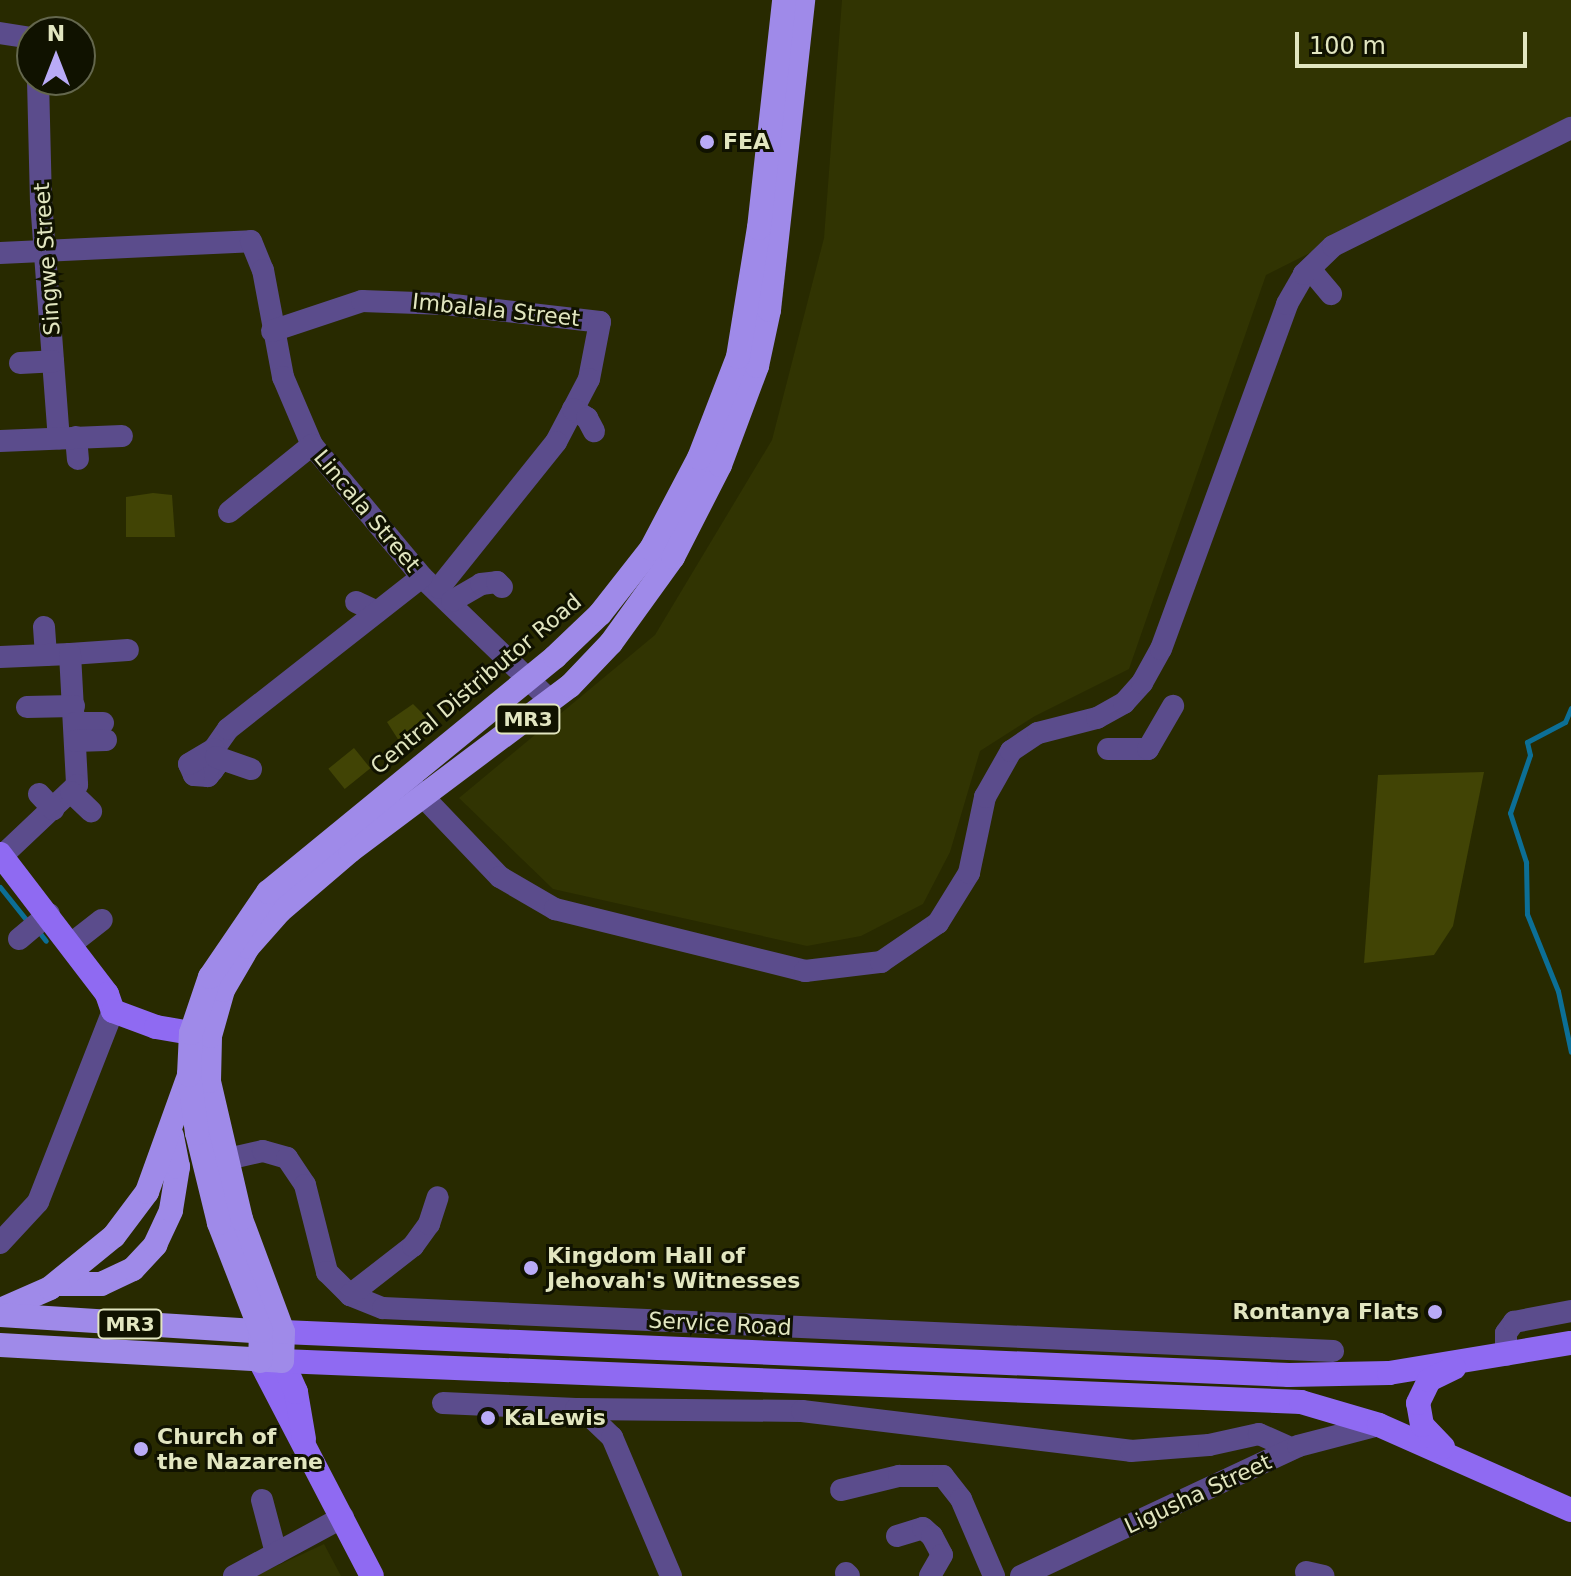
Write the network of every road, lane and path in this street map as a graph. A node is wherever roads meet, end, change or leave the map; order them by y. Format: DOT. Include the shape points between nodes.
graph roads {
  1 [pos="784,0"];
  2 [pos="803,0"];
  3 [pos="39,96"];
  4 [pos="1571,128"];
  5 [pos="44,252"];
  6 [pos="0,253"];
  7 [pos="1304,274"];
  8 [pos="1331,294"];
  9 [pos="50,306"];
  10 [pos="27,308"];
  11 [pos="272,331"];
  12 [pos="53,361"];
  13 [pos="20,363"];
  14 [pos="122,436"];
  15 [pos="0,441"];
  16 [pos="312,445"];
  17 [pos="57,446"];
  18 [pos="229,512"];
  19 [pos="502,587"];
  20 [pos="438,589"];
  21 [pos="356,602"];
  22 [pos="377,612"];
  23 [pos="44,627"];
  24 [pos="128,650"];
  25 [pos="70,654"];
  26 [pos="46,655"];
  27 [pos="0,657"];
  28 [pos="529,678"];
  29 [pos="551,701"];
  30 [pos="1173,706"];
  31 [pos="27,707"];
  32 [pos="74,723"];
  33 [pos="105,732"];
  34 [pos="1108,749"];
  35 [pos="251,769"];
  36 [pos="406,777"];
  37 [pos="71,792"];
  38 [pos="421,798"];
  39 [pos="91,811"];
  40 [pos="1,855"];
  41 [pos="49,914"];
  42 [pos="102,920"];
  43 [pos="19,939"];
  44 [pos="71,944"];
  45 [pos="113,1011"];
  46 [pos="200,1035"];
  47 [pos="189,1075"];
  48 [pos="171,1132"];
  49 [pos="215,1162"];
  50 [pos="438,1197"];
  51 [pos="0,1243"];
  52 [pos="57,1284"];
  53 [pos="350,1295"];
  54 [pos="1571,1311"];
  55 [pos="0,1313"];
  56 [pos="272,1332"];
  57 [pos="1571,1343"];
  58 [pos="0,1345"];
  59 [pos="1333,1351"];
  60 [pos="1501,1356"];
  61 [pos="271,1361"];
  62 [pos="443,1403"];
  63 [pos="576,1409"];
  64 [pos="1379,1425"];
  65 [pos="1292,1449"];
  66 [pos="1488,1470"];
  67 [pos="841,1490"];
  68 [pos="262,1500"];
  69 [pos="1571,1510"];
  70 [pos="343,1517"];
  71 [pos="897,1536"];
  72 [pos="276,1553"];
  73 [pos="234,1576"];
  74 [pos="372,1576"];
  75 [pos="671,1576"];
  76 [pos="930,1576"];
  77 [pos="994,1576"];
  78 [pos="1021,1576"];
  1 -- 28 [label="highway, Central Distributor Road / MR3" via="749,300 721,405 699,458 631,579"];
  2 -- 29 [label="highway, Central Distributor Road / MR3" via="769,310 740,416 665,570 611,643"];
  3 -- 5 [label="street, Singwe Street"];
  4 -- 7 [label="street" via="1333,246"];
  5 -- 6 [label="street, Lincala Street"];
  5 -- 9 [label="street, Singwe Street"];
  5 -- 11 [label="street, Lincala Street" via="251,241 263,270"];
  7 -- 8 [label="street" via="1315,275"];
  7 -- 38 [label="street" via="1287,304 1161,649 1142,683 1124,703 1097,718 1038,733 1011,751 985,797 969,873 938,923 881,962 805,971 555,909 500,877"];
  9 -- 10 [label="street"];
  9 -- 12 [label="street, Singwe Street"];
  11 -- 16 [label="street, Lincala Street" via="283,377"];
  11 -- 20 [label="street, Imbalala Street" via="362,301 600,322 586,412"];
  12 -- 13 [label="street"];
  12 -- 17 [label="street, Singwe Street" via="44,384"];
  14 -- 17 [label="street"];
  15 -- 17 [label="street"];
  16 -- 18 [label="street"];
  16 -- 20 [label="street, Lincala Street"];
  19 -- 20 [label="street" via="497,582"];
  20 -- 22 [label="street, Imbalala Street"];
  20 -- 28 [label="street, Lincala Street"];
  21 -- 22 [label="street"];
  22 -- 35 [label="street, Imbalala Street" via="228,729 215,753"];
  23 -- 26 [label="street"];
  24 -- 25 [label="street"];
  25 -- 26 [label="street"];
  25 -- 32 [label="street"];
  26 -- 27 [label="street"];
  28 -- 29 [label="street, Lincala Street"];
  28 -- 36 [label="highway, Central Distributor Road / MR3"];
  29 -- 38 [label="highway, Central Distributor Road / MR3"];
  30 -- 34 [label="street" via="1148,749"];
  31 -- 32 [label="street"];
  32 -- 33 [label="street"];
  32 -- 37 [label="street" via="68,770 77,785"];
  36 -- 38 [label="street"];
  36 -- 46 [label="highway, Central Distributor Road / MR3" via="268,892 210,977"];
  37 -- 39 [label="street"];
  37 -- 40 [label="street" via="46,802"];
  38 -- 46 [label="highway, Central Distributor Road / MR3" via="280,911 248,947"];
  40 -- 41 [label="main road"];
  41 -- 43 [label="street"];
  41 -- 44 [label="main road"];
  42 -- 44 [label="street"];
  44 -- 45 [label="main road"];
  45 -- 46 [label="main road"];
  45 -- 51 [label="street" via="38,1202"];
  46 -- 47 [label="highway, Central Distributor Road / MR3"];
  46 -- 49 [label="highway, Central Distributor Road / MR3"];
  47 -- 48 [label="highway"];
  47 -- 49 [label="highway, Central Distributor Road / MR3"];
  48 -- 52 [label="highway" via="147,1192 114,1236"];
  48 -- 52 [label="highway" via="178,1167 171,1210 155,1245 133,1269 101,1284"];
  49 -- 53 [label="street, Service Road" via="263,1151 287,1158 305,1185 318,1254"];
  49 -- 56 [label="highway, Central Distributor Road / MR3" via="241,1219"];
  50 -- 53 [label="street" via="429,1224 413,1246"];
  52 -- 55 [label="highway"];
  53 -- 59 [label="street, Service Road" via="383,1308 407,1310"];
  54 -- 60 [label="street" via="1514,1322"];
  55 -- 56 [label="highway, MR3"];
  56 -- 60 [label="main road" via="1289,1375 1389,1373"];
  56 -- 61 [label="highway, Central Distributor Road / MR3"];
  57 -- 60 [label="main road"];
  58 -- 61 [label="highway, MR3"];
  60 -- 66 [label="main road" via="1441,1372 1429,1380 1418,1403 1422,1425 1439,1444"];
  61 -- 64 [label="main road" via="1301,1402"];
  61 -- 70 [label="main road" via="296,1392 304,1439"];
  62 -- 63 [label="street"];
  63 -- 65 [label="street" via="802,1411 1131,1451 1209,1445 1259,1434"];
  63 -- 75 [label="street" via="612,1437"];
  64 -- 65 [label="street, Ligusha Street"];
  64 -- 66 [label="main road"];
  65 -- 78 [label="street, Ligusha Street"];
  66 -- 69 [label="main road"];
  67 -- 77 [label="street" via="899,1476 943,1476 961,1499"];
  68 -- 72 [label="street"];
  70 -- 72 [label="street"];
  70 -- 74 [label="main road"];
  71 -- 76 [label="street" via="923,1528 932,1536 942,1555"];
  72 -- 73 [label="street"];
}
